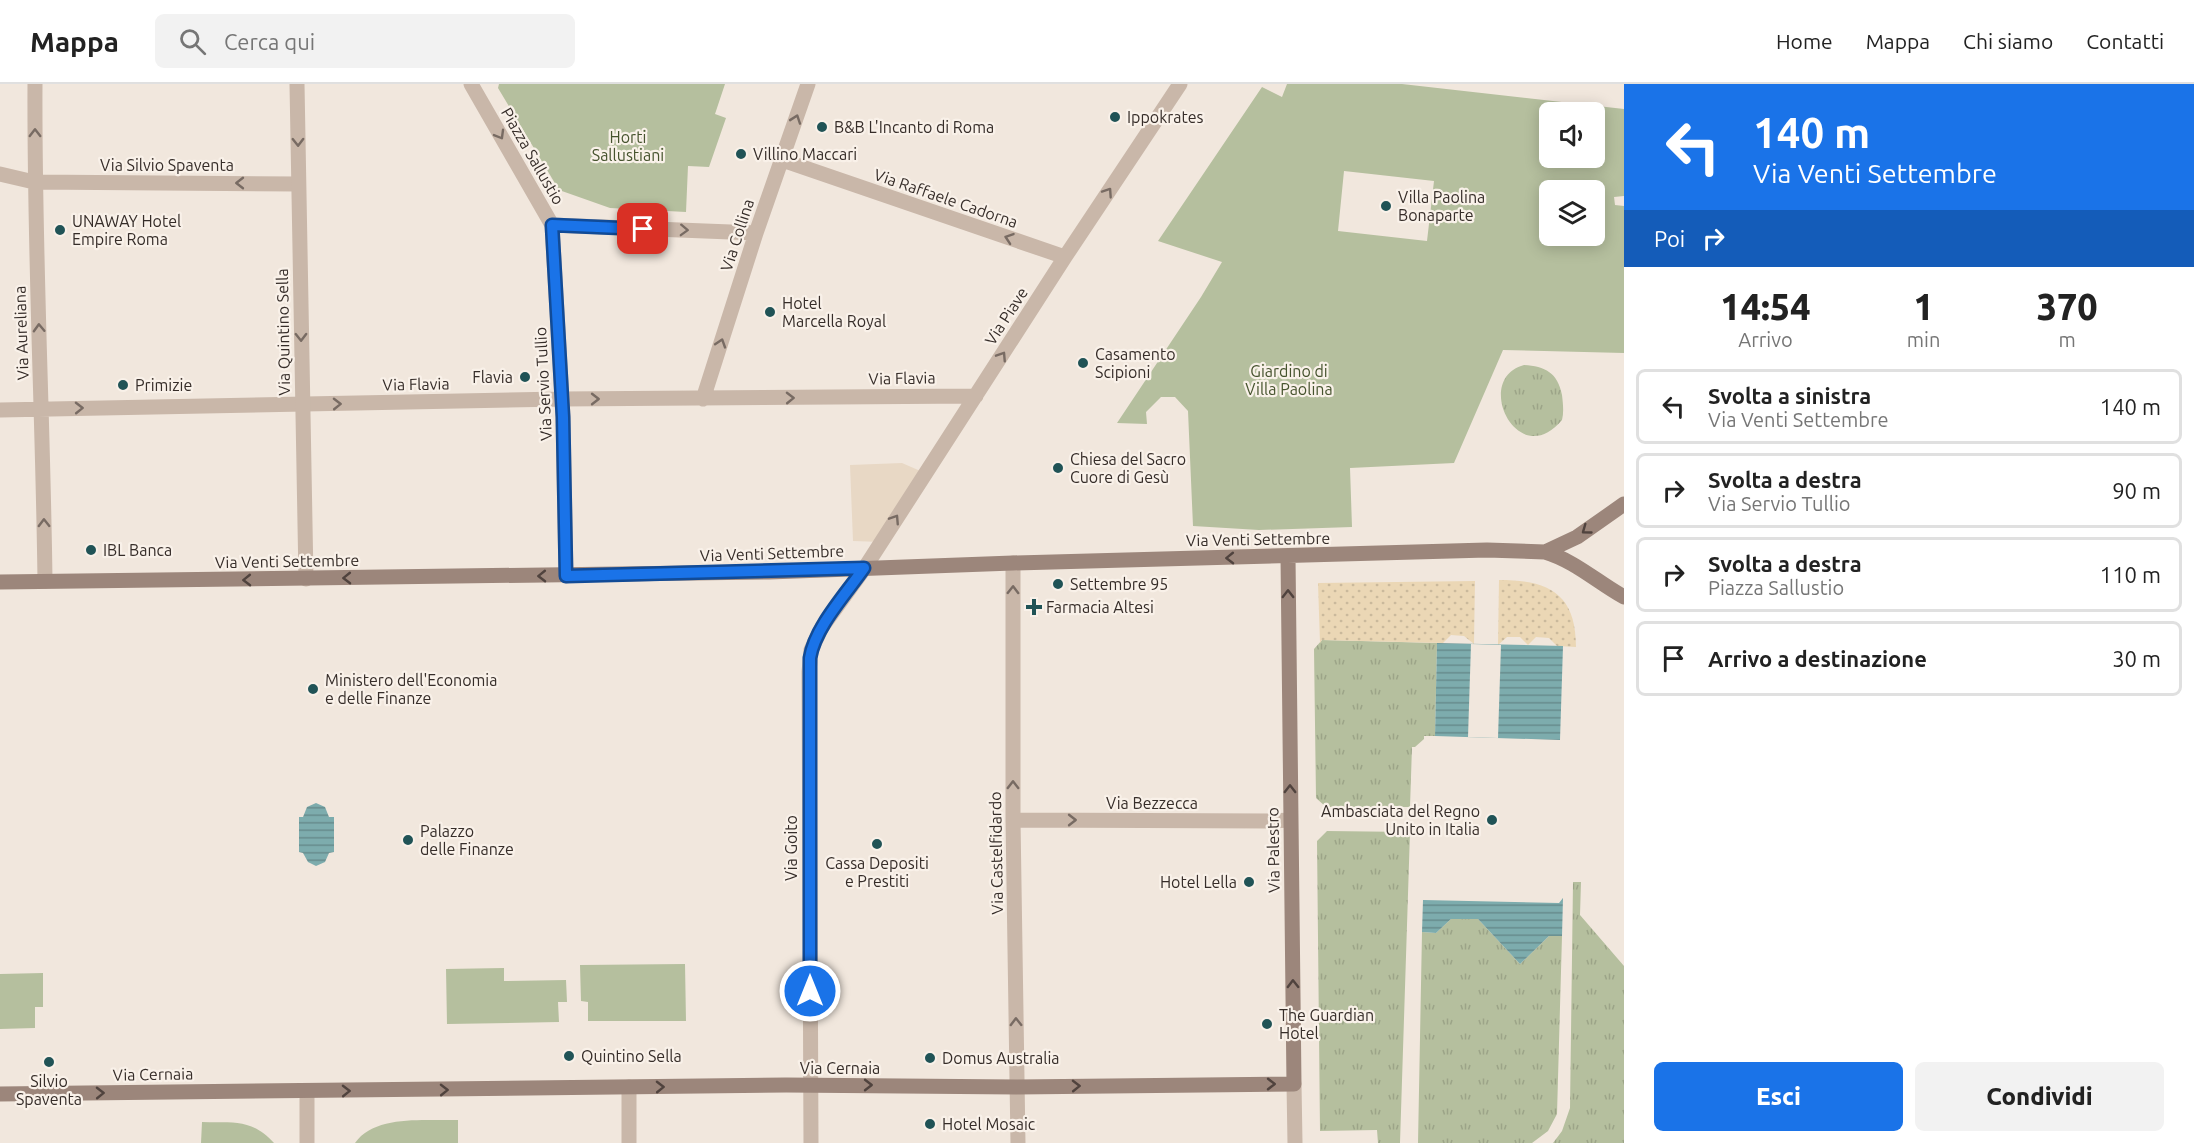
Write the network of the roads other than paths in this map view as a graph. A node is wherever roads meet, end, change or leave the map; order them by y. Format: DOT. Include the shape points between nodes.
graph roads {
  1 [pos="35,84"];
  2 [pos="297,84"];
  3 [pos="471,84"];
  4 [pos="1180,84"];
  5 [pos="805,85"];
  6 [pos="782,160"];
  7 [pos="0,174"];
  8 [pos="34,182"];
  9 [pos="298,184"];
  10 [pos="552,225"];
  11 [pos="756,233"];
  12 [pos="1065,257"];
  13 [pos="976,396"];
  14 [pos="562,399"];
  15 [pos="703,399"];
  16 [pos="302,404"];
  17 [pos="42,409"];
  18 [pos="0,410"];
  19 [pos="1624,504"];
  20 [pos="1545,552"];
  21 [pos="1288,557"];
  22 [pos="1013,562"];
  23 [pos="864,568"];
  24 [pos="566,576"];
  25 [pos="306,579"];
  26 [pos="45,581"];
  27 [pos="0,582"];
  28 [pos="1624,597"];
  29 [pos="1013,820"];
  30 [pos="1290,820"];
  31 [pos="1294,1084"];
  32 [pos="810,1086"];
  33 [pos="1017,1086"];
  34 [pos="629,1087"];
  35 [pos="307,1092"];
  36 [pos="0,1094"];
  37 [pos="307,1143"];
  38 [pos="629,1143"];
  39 [pos="811,1143"];
  40 [pos="1018,1143"];
  41 [pos="1295,1143"];
  8 -- 1 [label="street, Via Aureliana, one-way"];
  2 -- 9 [label="street, Via Quintino Sella, one-way"];
  3 -- 10 [label="street, Piazza Sallustio, one-way"];
  12 -- 4 [label="street, Via Piave, one-way"];
  6 -- 5 [label="street, Via Collina, one-way"];
  6 -- 11 [label="street, Via Collina"];
  12 -- 6 [label="street, Via Raffaele Cadorna, one-way"];
  7 -- 8 [label="street, Via Silvio Spaventa"];
  9 -- 8 [label="street, Via Silvio Spaventa, one-way"];
  17 -- 8 [label="street, Via Aureliana, one-way"];
  9 -- 16 [label="street, Via Quintino Sella, one-way"];
  10 -- 11 [label="street, Piazza Sallustio, one-way"];
  10 -- 14 [label="street, Via Servio Tullio"];
  15 -- 11 [label="street, Via Collina, one-way"];
  13 -- 12 [label="street, Via Piave, one-way"];
  15 -- 13 [label="street, Via Flavia, one-way"];
  23 -- 13 [label="street, Via Piave, one-way"];
  14 -- 15 [label="street, Via Flavia, one-way"];
  16 -- 14 [label="street, Via Flavia, one-way"];
  14 -- 24 [label="street, Via Servio Tullio"];
  17 -- 16 [label="street, Via Flavia, one-way"];
  16 -- 25 [label="street, Via Quintino Sella"];
  17 -- 18 [label="street, Via Flavia"];
  26 -- 17 [label="street, Via Aureliana, one-way"];
  19 -- 20 [label="main road, Via Venti Settembre, one-way" via="1577,537"];
  20 -- 21 [label="main road, Via Venti Settembre" via="1487,550"];
  20 -- 28 [label="main road, Via Venti Settembre" via="1575,564"];
  21 -- 22 [label="main road, Via Venti Settembre, one-way"];
  30 -- 21 [label="main road, Via Palestro, one-way"];
  22 -- 23 [label="main road, Via Venti Settembre"];
  29 -- 22 [label="street, Via Castelfidardo, one-way"];
  23 -- 24 [label="main road, Via Venti Settembre"];
  23 -- 32 [label="street, Via Goito" via="822,627 811,650 809,666"];
  24 -- 25 [label="main road, Via Venti Settembre, one-way"];
  25 -- 26 [label="main road, Via Venti Settembre, one-way"];
  26 -- 27 [label="main road, Via Venti Settembre"];
  29 -- 30 [label="street, Via Bezzecca, one-way"];
  33 -- 29 [label="street, Via Castelfidardo, one-way"];
  31 -- 30 [label="main road, Via Palestro, one-way"];
  33 -- 31 [label="main road, Via Cernaia, one-way"];
  31 -- 41 [label="street, Via Palestro"];
  32 -- 33 [label="main road, Via Cernaia, one-way"];
  34 -- 32 [label="main road, Via Cernaia, one-way"];
  32 -- 39 [label="street, Via Goito"];
  33 -- 40 [label="street, Via Castelfidardo"];
  35 -- 34 [label="main road, Via Cernaia, one-way"];
  34 -- 38 [label="street"];
  36 -- 35 [label="main road, Via Cernaia, one-way"];
  35 -- 37 [label="street"];
}
